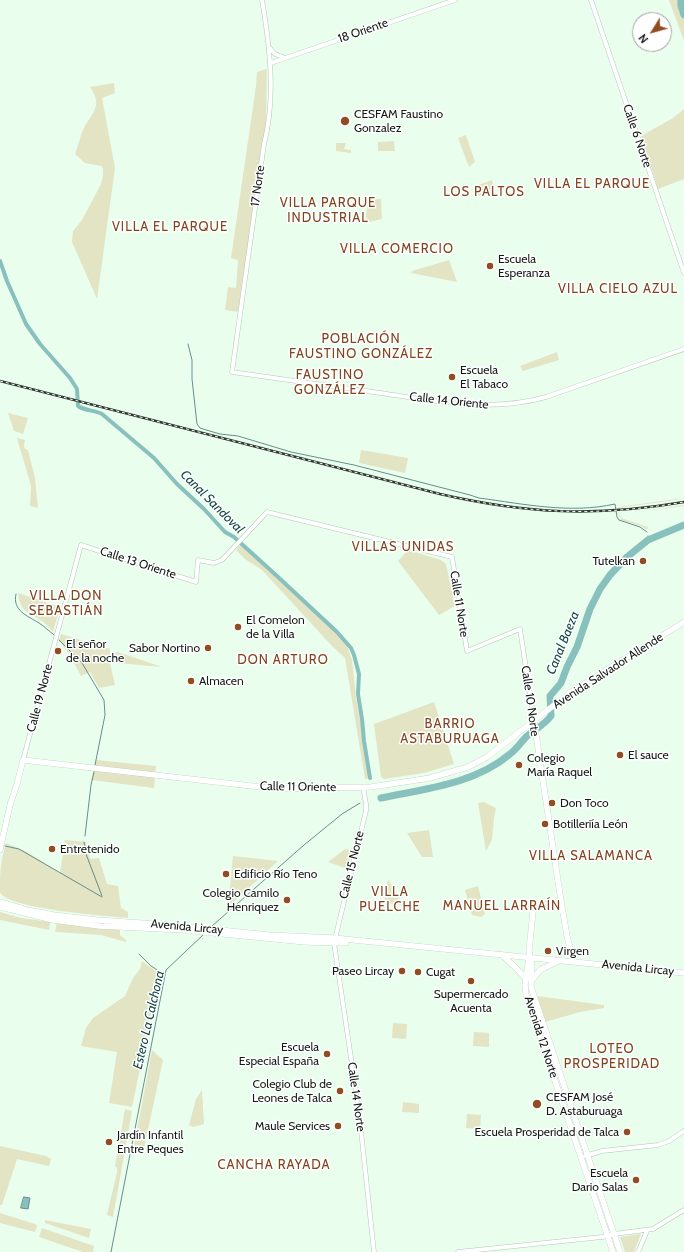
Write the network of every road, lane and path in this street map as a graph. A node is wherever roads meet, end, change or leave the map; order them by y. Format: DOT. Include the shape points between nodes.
graph roads {
  1 [pos="262,0"];
  2 [pos="455,0"];
  3 [pos="591,0"];
  4 [pos="269,47"];
  5 [pos="286,58"];
  6 [pos="270,63"];
  7 [pos="684,273"];
  8 [pos="684,349"];
  9 [pos="232,372"];
  10 [pos="81,545"];
  11 [pos="198,560"];
  12 [pos="684,622"];
  13 [pos="520,629"];
  14 [pos="534,724"];
  15 [pos="23,760"];
  16 [pos="363,787"];
  17 [pos="0,850"];
  18 [pos="561,901"];
  19 [pos="1,903"];
  20 [pos="334,941"];
  21 [pos="502,955"];
  22 [pos="530,958"];
  23 [pos="558,960"];
  24 [pos="574,962"];
  25 [pos="684,973"];
  26 [pos="528,980"];
  27 [pos="684,1131"];
  28 [pos="584,1157"];
  29 [pos="684,1210"];
  30 [pos="647,1231"];
  31 [pos="611,1235"];
  32 [pos="374,1252"];
  33 [pos="458,1252"];
  34 [pos="613,1252"];
  35 [pos="620,1252"];
  36 [pos="638,1252"];
  1 -- 4 [label="street, 17 Norte"];
  2 -- 5 [label="street, 18 Oriente"];
  3 -- 7 [label="street, Calle 6 Norte"];
  4 -- 5 [label="street" via="276,54"];
  4 -- 6 [label="street, 17 Norte"];
  5 -- 6 [label="street, 18 Oriente"];
  6 -- 9 [label="street, 17 Norte" via="268,124"];
  8 -- 9 [label="street, Calle 14 Oriente" via="540,398 495,405 455,403"];
  10 -- 11 [label="street, Calle 13 Oriente" via="196,582"];
  10 -- 15 [label="street, Calle 19 Norte"];
  11 -- 13 [label="street, Calle 11 Norte" via="214,563 220,561 267,512 452,557 467,650"];
  12 -- 14 [label="main road, Avenida Salvador Allende" via="582,685 539,717"];
  13 -- 14 [label="street, Calle 10 Norte"];
  14 -- 16 [label="main road, Calle 11 Oriente" via="492,754 468,767 421,780"];
  14 -- 18 [label="main road, Calle 10 Norte"];
  15 -- 16 [label="main road, Calle 11 Oriente" via="276,789"];
  15 -- 17 [label="main road, Calle 19 Norte"];
  16 -- 20 [label="street, Calle 15 Norte" via="366,811"];
  18 -- 22 [label="main road, Avenida 12 Norte" via="538,906 533,910"];
  18 -- 24 [label="main road, Calle 10 Norte"];
  19 -- 20 [label="main road, Avenida Lircay" via="54,915 305,942"];
  20 -- 21 [label="main road, Avenida Lircay"];
  20 -- 32 [label="street, Calle 14 Norte" via="359,1112"];
  21 -- 22 [label="main road, Avenida Lircay"];
  21 -- 26 [label="main road"];
  22 -- 23 [label="main road, Avenida Lircay"];
  22 -- 26 [label="main road, Avenida 12 Norte"];
  23 -- 24 [label="main road, Avenida Lircay"];
  23 -- 26 [label="main road"];
  24 -- 25 [label="main road, Avenida Lircay"];
  26 -- 28 [label="main road, Avenida 12 Norte" via="526,995"];
  27 -- 28 [label="street" via="658,1145 602,1151"];
  28 -- 31 [label="main road, Avenida 12 Norte"];
  29 -- 30 [label="street"];
  30 -- 31 [label="street"];
  30 -- 36 [label="street"];
  31 -- 33 [label="street"];
  31 -- 34 [label="main road, Avenida 12 Norte"];
  31 -- 35 [label="main road, Avenida 12 Norte"];
}
